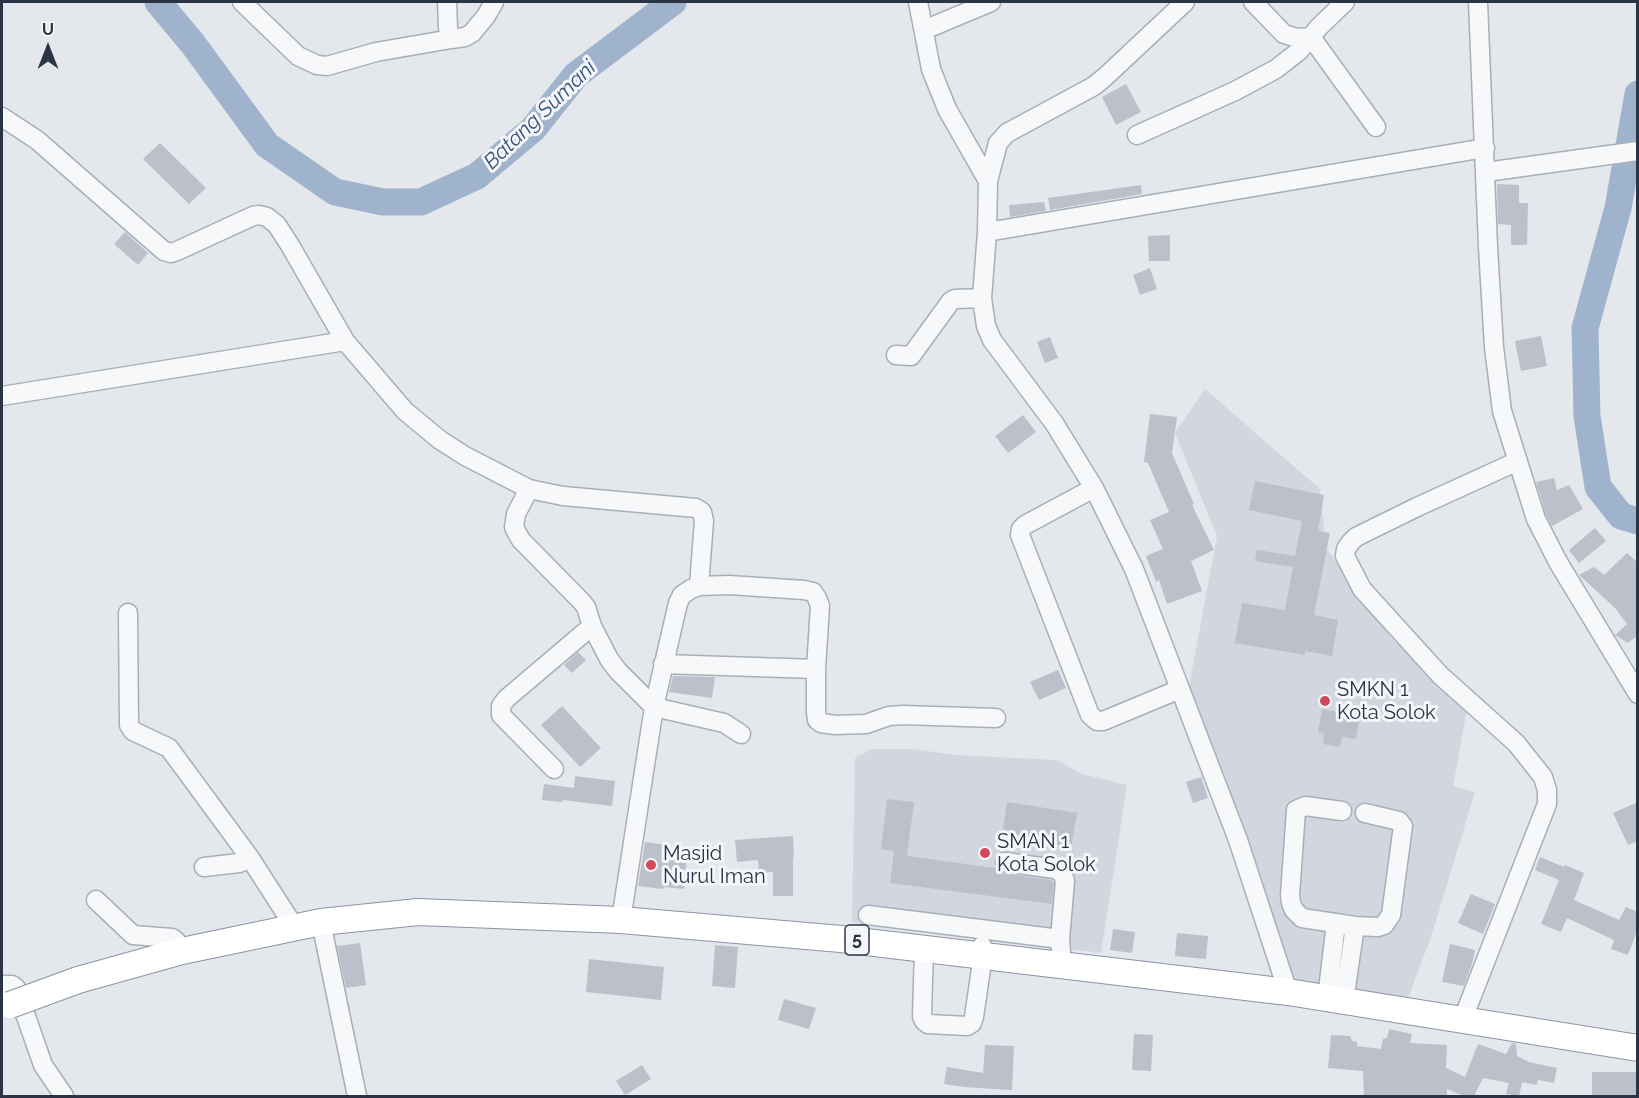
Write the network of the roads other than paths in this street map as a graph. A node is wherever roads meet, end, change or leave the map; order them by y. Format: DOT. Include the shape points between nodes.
graph roads {
  1 [pos="242,2"];
  2 [pos="447,2"];
  3 [pos="494,2"];
  4 [pos="918,2"];
  5 [pos="991,2"];
  6 [pos="1185,2"];
  7 [pos="1253,2"];
  8 [pos="1345,2"];
  9 [pos="1478,2"];
  10 [pos="924,30"];
  11 [pos="1311,37"];
  12 [pos="451,39"];
  13 [pos="2,117"];
  14 [pos="1376,127"];
  15 [pos="1137,135"];
  16 [pos="1485,148"];
  17 [pos="1638,151"];
  18 [pos="1486,172"];
  19 [pos="988,181"];
  20 [pos="987,232"];
  21 [pos="982,298"];
  22 [pos="345,341"];
  23 [pos="896,355"];
  24 [pos="2,396"];
  25 [pos="1518,461"];
  26 [pos="1094,488"];
  27 [pos="529,489"];
  28 [pos="699,586"];
  29 [pos="128,613"];
  30 [pos="592,626"];
  31 [pos="663,664"];
  32 [pos="816,669"];
  33 [pos="1636,686"];
  34 [pos="1180,689"];
  35 [pos="654,707"];
  36 [pos="996,718"];
  37 [pos="741,734"];
  38 [pos="554,769"];
  39 [pos="1342,811"];
  40 [pos="1365,813"];
  41 [pos="250,858"];
  42 [pos="1005,862"];
  43 [pos="204,867"];
  44 [pos="96,900"];
  45 [pos="868,915"];
  46 [pos="621,920"];
  47 [pos="321,922"];
  48 [pos="1336,923"];
  49 [pos="1355,926"];
  50 [pos="295,928"];
  51 [pos="982,929"];
  52 [pos="1060,939"];
  53 [pos="924,948"];
  54 [pos="182,951"];
  55 [pos="982,955"];
  56 [pos="1062,964"];
  57 [pos="1288,992"];
  58 [pos="4,999"];
  59 [pos="1336,1000"];
  60 [pos="1462,1021"];
  61 [pos="1638,1048"];
  62 [pos="64,1096"];
  63 [pos="357,1096"];
  1 -- 12 [label="street" via="298,56 317,65"];
  2 -- 12 [label="street"];
  3 -- 12 [label="street" via="472,33"];
  4 -- 10 [label="street"];
  5 -- 10 [label="street"];
  6 -- 19 [label="street" via="1094,86 1007,133 998,144"];
  7 -- 11 [label="street" via="1284,34"];
  8 -- 11 [label="street"];
  9 -- 16 [label="street"];
  10 -- 19 [label="street" via="931,69 947,109"];
  11 -- 14 [label="street"];
  11 -- 15 [label="street" via="1276,69"];
  13 -- 22 [label="street" via="37,140 164,251 177,251 253,216 267,217 277,225"];
  16 -- 18 [label="street"];
  16 -- 20 [label="street"];
  17 -- 18 [label="street"];
  18 -- 25 [label="street" via="1494,347 1502,411"];
  19 -- 20 [label="street"];
  20 -- 21 [label="street"];
  21 -- 23 [label="street" via="956,298 911,356"];
  21 -- 26 [label="street" via="992,340 1053,423"];
  22 -- 24 [label="street"];
  22 -- 27 [label="street" via="395,402 431,433 465,456"];
  25 -- 33 [label="street" via="1536,519 1558,562"];
  25 -- 60 [label="street" via="1356,537 1345,556 1362,589 1440,675 1516,743 1543,777 1547,790 1547,804"];
  26 -- 34 [label="street" via="1134,569"];
  26 -- 34 [label="street" via="1025,525 1020,535 1090,714 1103,721"];
  27 -- 28 [label="street" via="563,496 696,508 702,512 704,521"];
  27 -- 30 [label="street" via="516,514 517,533 578,597"];
  28 -- 31 [label="street" via="682,595 678,603"];
  28 -- 32 [label="street" via="813,592 820,606"];
  29 -- 41 [label="street" via="129,725 133,731 169,748"];
  30 -- 35 [label="street" via="614,666"];
  30 -- 38 [label="street" via="501,706 501,715"];
  31 -- 32 [label="street"];
  31 -- 35 [label="street"];
  32 -- 36 [label="street" via="816,712 821,723 866,724 903,714"];
  34 -- 57 [label="street" via="1238,840"];
  35 -- 37 [label="street" via="724,723"];
  35 -- 46 [label="street"];
  39 -- 48 [label="street" via="1305,806 1296,810 1290,895 1294,910 1302,918"];
  40 -- 49 [label="street" via="1399,821 1403,830 1391,915 1378,927"];
  41 -- 43 [label="street"];
  41 -- 50 [label="street"];
  42 -- 52 [label="street" via="1062,873 1065,881"];
  44 -- 54 [label="street" via="133,935 172,938"];
  45 -- 51 [label="street"];
  46 -- 47 [label="highway, 5" via="418,912"];
  46 -- 53 [label="highway, 5"];
  47 -- 50 [label="highway, 5"];
  47 -- 63 [label="street"];
  48 -- 49 [label="street"];
  48 -- 59 [label="street"];
  49 -- 59 [label="street"];
  50 -- 54 [label="highway, 5"];
  51 -- 52 [label="street"];
  51 -- 55 [label="street"];
  52 -- 56 [label="street"];
  53 -- 55 [label="highway, 5"];
  53 -- 55 [label="street" via="922,1016 928,1024 972,1023"];
  54 -- 58 [label="highway, 5, bridge"];
  55 -- 56 [label="highway, 5"];
  56 -- 57 [label="highway, 5"];
  57 -- 59 [label="highway, 5"];
  58 -- 62 [label="street" via="12,985 16,988 43,1065"];
  59 -- 60 [label="highway, 5"];
  60 -- 61 [label="highway, 5"];
}
